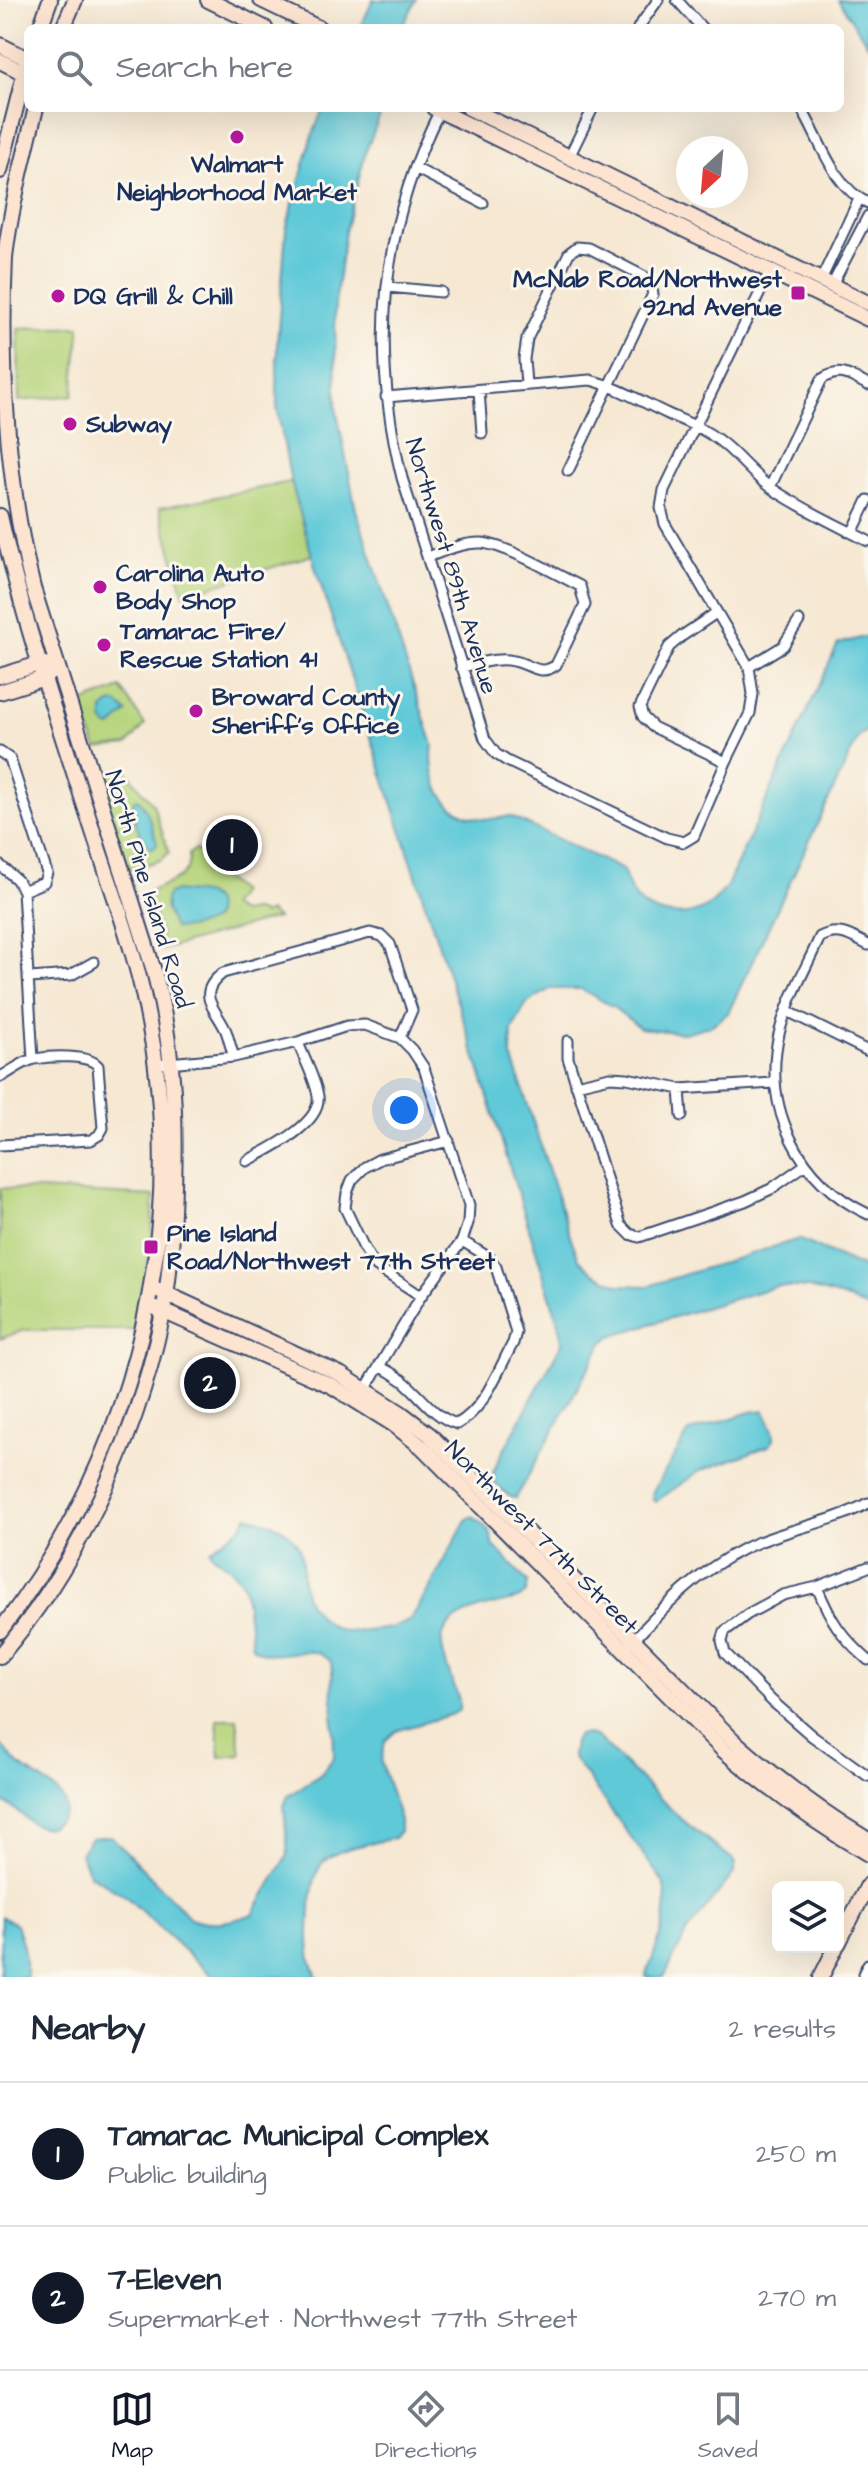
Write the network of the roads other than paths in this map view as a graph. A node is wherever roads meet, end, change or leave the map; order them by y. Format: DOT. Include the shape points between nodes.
graph roads {
  1 [pos="50,0"];
  2 [pos="75,0"];
  3 [pos="208,0"];
  4 [pos="261,0"];
  5 [pos="658,0"];
  6 [pos="677,0"];
  7 [pos="41,24"];
  8 [pos="65,24"];
  9 [pos="257,24"];
  10 [pos="311,24"];
  11 [pos="641,24"];
  12 [pos="698,24"];
  13 [pos="0,45"];
  14 [pos="0,61"];
  15 [pos="24,61"];
  16 [pos="24,63"];
  17 [pos="24,75"];
  18 [pos="35,112"];
  19 [pos="438,112"];
  20 [pos="446,112"];
  21 [pos="476,112"];
  22 [pos="591,112"];
  23 [pos="803,112"];
  24 [pos="565,164"];
  25 [pos="415,168"];
  26 [pos="0,171"];
  27 [pos="864,201"];
  28 [pos="483,203"];
  29 [pos="868,216"];
  30 [pos="770,272"];
  31 [pos="826,282"];
  32 [pos="388,287"];
  33 [pos="441,292"];
  34 [pos="820,296"];
  35 [pos="868,303"];
  36 [pos="868,319"];
  37 [pos="526,384"];
  38 [pos="610,385"];
  39 [pos="868,385"];
  40 [pos="479,390"];
  41 [pos="386,397"];
  42 [pos="1,413"];
  43 [pos="695,425"];
  44 [pos="482,433"];
  45 [pos="568,471"];
  46 [pos="770,487"];
  47 [pos="868,500"];
  48 [pos="0,516"];
  49 [pos="852,533"];
  50 [pos="868,541"];
  51 [pos="428,557"];
  52 [pos="716,613"];
  53 [pos="799,621"];
  54 [pos="57,666"];
  55 [pos="461,667"];
  56 [pos="749,667"];
  57 [pos="41,671"];
  58 [pos="0,676"];
  59 [pos="0,692"];
  60 [pos="2,752"];
  61 [pos="726,762"];
  62 [pos="0,865"];
  63 [pos="23,891"];
  64 [pos="868,945"];
  65 [pos="94,962"];
  66 [pos="30,978"];
  67 [pos="787,1011"];
  68 [pos="400,1038"];
  69 [pos="568,1041"];
  70 [pos="298,1042"];
  71 [pos="868,1051"];
  72 [pos="234,1057"];
  73 [pos="33,1059"];
  74 [pos="163,1063"];
  75 [pos="0,1077"];
  76 [pos="774,1083"];
  77 [pos="576,1085"];
  78 [pos="680,1089"];
  79 [pos="682,1116"];
  80 [pos="449,1141"];
  81 [pos="0,1145"];
  82 [pos="247,1161"];
  83 [pos="805,1165"];
  84 [pos="868,1214"];
  85 [pos="462,1241"];
  86 [pos="159,1291"];
  87 [pos="421,1296"];
  88 [pos="148,1304"];
  89 [pos="163,1311"];
  90 [pos="244,1338"];
  91 [pos="379,1366"];
  92 [pos="362,1395"];
  93 [pos="868,1503"];
  94 [pos="868,1567"];
  95 [pos="817,1587"];
  96 [pos="0,1631"];
  97 [pos="629,1645"];
  98 [pos="0,1656"];
  99 [pos="868,1660"];
  100 [pos="868,1776"];
  101 [pos="868,1840"];
  102 [pos="868,1854"];
  103 [pos="868,1885"];
  104 [pos="844,1931"];
  105 [pos="833,1953"];
  106 [pos="868,1964"];
  107 [pos="868,1976"];
  108 [pos="821,1977"];
  1 -- 7 [label="main road"];
  2 -- 8 [label="main road"];
  3 -- 9 [label="main road"];
  4 -- 10 [label="main road"];
  5 -- 11 [label="street"];
  6 -- 12 [label="street"];
  13 -- 15 [label="main road"];
  14 -- 16 [label="main road"];
  17 -- 26 [label="main road"];
  18 -- 42 [label="main road, North Pine Island Road" via="5,260"];
  19 -- 25 [label="street, Northwest 89th Avenue"];
  20 -- 24 [label="main road"];
  21 -- 24 [label="main road"];
  22 -- 24 [label="street"];
  23 -- 27 [label="street" via="837,175"];
  24 -- 30 [label="main road"];
  24 -- 31 [label="main road"];
  25 -- 28 [label="street"];
  25 -- 32 [label="street, Northwest 89th Avenue" via="400,213"];
  27 -- 31 [label="street"];
  29 -- 31 [label="street"];
  30 -- 34 [label="main road"];
  30 -- 43 [label="street"];
  31 -- 34 [label="street"];
  31 -- 35 [label="main road"];
  32 -- 33 [label="street"];
  32 -- 41 [label="street, Northwest 89th Avenue"];
  34 -- 36 [label="main road"];
  37 -- 38 [label="street" via="590,380"];
  37 -- 38 [label="street" via="527,339 569,253 577,247 625,266 652,286 653,294"];
  37 -- 40 [label="street"];
  38 -- 43 [label="street"];
  38 -- 45 [label="street"];
  39 -- 46 [label="street" via="844,373 822,379"];
  40 -- 41 [label="street"];
  40 -- 44 [label="street"];
  41 -- 51 [label="street, Northwest 89th Avenue" via="402,478"];
  42 -- 54 [label="main road, North Pine Island Road" via="20,538"];
  43 -- 46 [label="street"];
  43 -- 52 [label="street" via="664,490 661,508"];
  46 -- 49 [label="street"];
  47 -- 49 [label="street"];
  48 -- 57 [label="main road, North Pine Island Road"];
  49 -- 50 [label="street"];
  51 -- 55 [label="street, Northwest 89th Avenue"];
  51 -- 55 [label="street" via="466,544 497,546 580,586 585,605 549,671 502,659"];
  52 -- 56 [label="street"];
  52 -- 61 [label="street" via="669,647 640,707 653,727"];
  53 -- 56 [label="street" via="783,646"];
  54 -- 57 [label="main road"];
  54 -- 74 [label="main road, North Pine Island Road" via="166,1014"];
  55 -- 61 [label="street, Northwest 89th Avenue" via="485,739 496,754 667,838 684,842 694,836"];
  56 -- 61 [label="street" via="750,713"];
  57 -- 58 [label="main road"];
  57 -- 59 [label="main road"];
  57 -- 74 [label="main road, North Pine Island Road"];
  60 -- 63 [label="street" via="10,759 47,873 44,882"];
  62 -- 63 [label="street"];
  63 -- 66 [label="street"];
  64 -- 67 [label="street" via="841,932 820,937"];
  65 -- 66 [label="street" via="71,975"];
  66 -- 73 [label="street"];
  67 -- 71 [label="street"];
  67 -- 76 [label="street"];
  68 -- 70 [label="street" via="365,1025"];
  68 -- 72 [label="street" via="412,1010 390,944 370,933 223,973 212,981 209,1001"];
  68 -- 80 [label="street" via="424,1068"];
  69 -- 77 [label="street"];
  70 -- 72 [label="street"];
  70 -- 82 [label="street" via="318,1095 313,1117"];
  72 -- 74 [label="street"];
  73 -- 75 [label="street"];
  73 -- 81 [label="street" via="93,1060 98,1066 103,1128 91,1140"];
  74 -- 86 [label="main road, North Pine Island Road" via="175,1100 176,1154"];
  76 -- 78 [label="street"];
  76 -- 83 [label="street" via="780,1111"];
  77 -- 78 [label="street" via="610,1077"];
  77 -- 83 [label="street" via="621,1225 630,1234 639,1237 745,1201"];
  78 -- 79 [label="street"];
  80 -- 85 [label="street" via="469,1205"];
  80 -- 87 [label="street" via="365,1167 352,1180 345,1208 374,1265"];
  83 -- 84 [label="street" via="830,1190"];
  85 -- 87 [label="street"];
  85 -- 91 [label="street" via="496,1267 516,1332 476,1408 457,1424 446,1421 404,1381"];
  86 -- 88 [label="main road, North Pine Island Road"];
  86 -- 89 [label="main road, North Pine Island Road"];
  86 -- 90 [label="main road, Northwest 77th Street"];
  87 -- 91 [label="street"];
  88 -- 89 [label="main road, Northwest 77th Street"];
  88 -- 96 [label="main road, North Pine Island Road" via="124,1399 94,1477 53,1555"];
  89 -- 90 [label="main road, Northwest 77th Street"];
  89 -- 98 [label="main road, North Pine Island Road" via="128,1433 104,1489 68,1559"];
  90 -- 92 [label="main road, Northwest 77th Street" via="340,1374"];
  91 -- 92 [label="street"];
  92 -- 97 [label="main road, Northwest 77th Street" via="430,1435"];
  93 -- 97 [label="street" via="747,1548 712,1567 679,1591"];
  94 -- 95 [label="street"];
  95 -- 99 [label="street" via="844,1639"];
  95 -- 100 [label="street" via="783,1595 748,1614 725,1631 725,1653 812,1736"];
  97 -- 101 [label="main road, Northwest 77th Street" via="779,1780"];
  97 -- 102 [label="main road, Northwest 77th Street" via="724,1751 770,1791"];
  103 -- 104 [label="main road"];
  105 -- 108 [label="main road"];
  106 -- 107 [label="street" via="863,1974"];
}
